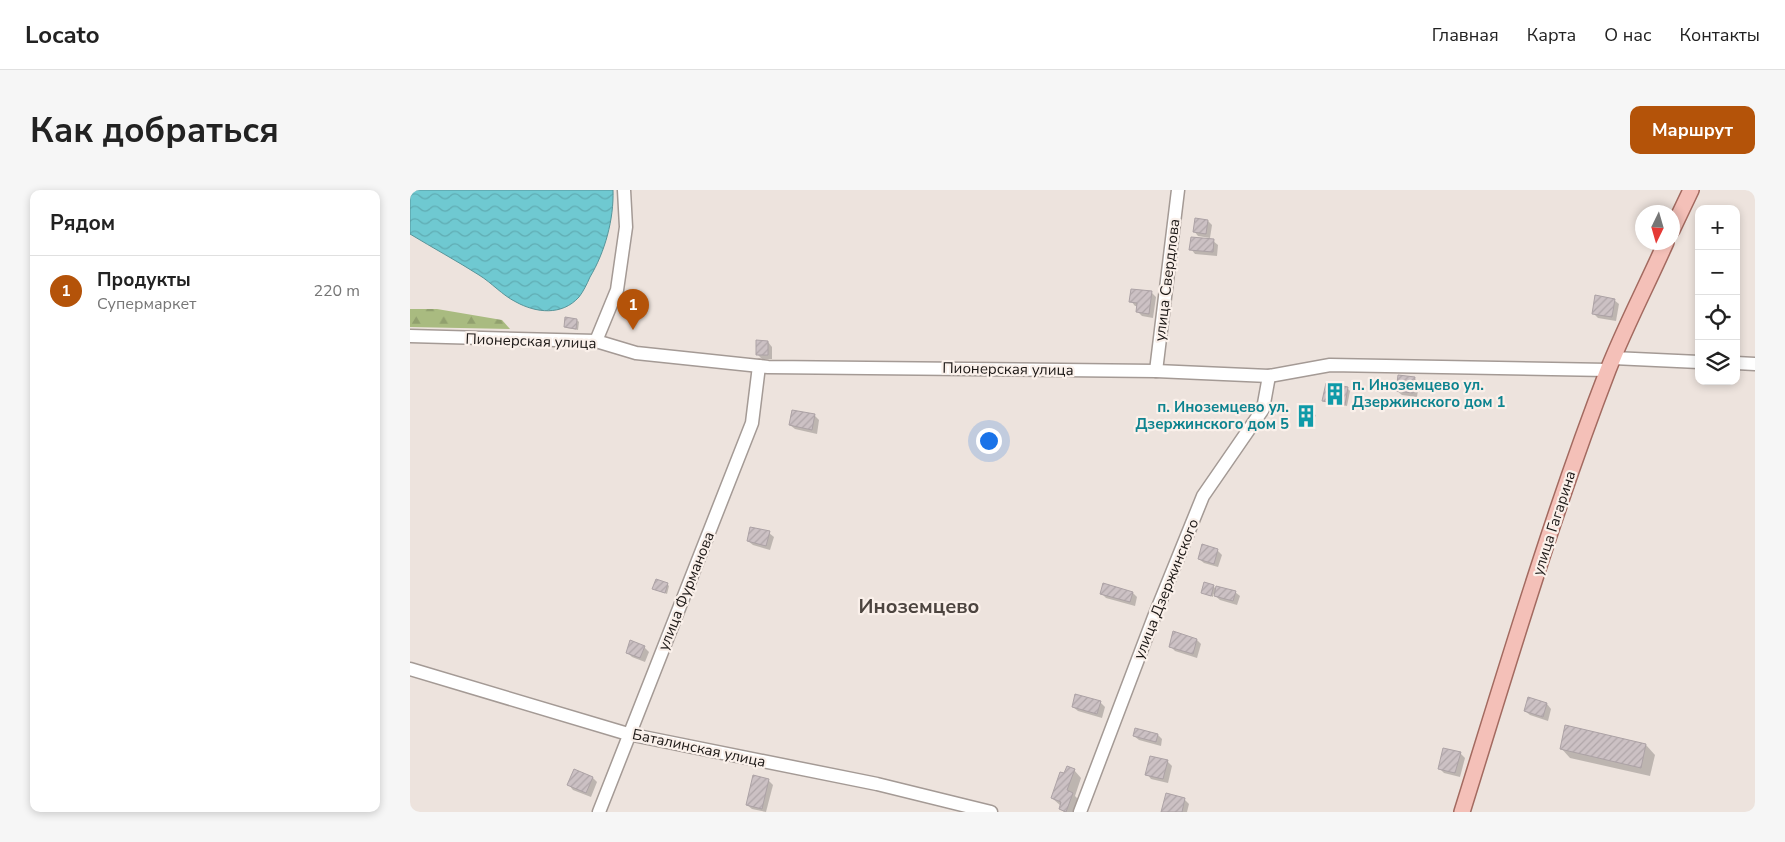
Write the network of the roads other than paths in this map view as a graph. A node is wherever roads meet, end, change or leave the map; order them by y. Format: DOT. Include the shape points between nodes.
graph roads {
  1 [pos="624,190"];
  2 [pos="1178,190"];
  3 [pos="1691,190"];
  4 [pos="1680,213"];
  5 [pos="1662,250"];
  6 [pos="410,336"];
  7 [pos="596,341"];
  8 [pos="1695,362"];
  9 [pos="1740,363"];
  10 [pos="1610,364"];
  11 [pos="1755,364"];
  12 [pos="759,366"];
  13 [pos="1156,371"];
  14 [pos="1269,376"];
  15 [pos="410,670"];
  16 [pos="628,734"];
  17 [pos="599,812"];
  18 [pos="991,812"];
  19 [pos="1080,812"];
  20 [pos="1462,812"];
  1 -- 7 [label="street" via="626,227 617,290"];
  2 -- 13 [label="street, улица Свердлова"];
  3 -- 4 [label="main road"];
  5 -- 10 [label="main road, улица Гагарина"];
  6 -- 7 [label="street, Пионерская улица"];
  7 -- 12 [label="street, Пионерская улица" via="636,353"];
  8 -- 10 [label="street, Пионерская улица"];
  9 -- 11 [label="street"];
  10 -- 14 [label="street, Пионерская улица" via="1330,365"];
  10 -- 20 [label="main road, улица Гагарина" via="1553,523"];
  12 -- 13 [label="street, Пионерская улица"];
  12 -- 16 [label="street, улица Фурманова" via="752,423"];
  13 -- 14 [label="street, Пионерская улица"];
  14 -- 19 [label="street, улица Дзержинского" via="1263,409 1203,496"];
  15 -- 16 [label="street, Баталинская улица"];
  16 -- 17 [label="street, улица Фурманова"];
  16 -- 18 [label="street, Баталинская улица" via="876,784"];
}
